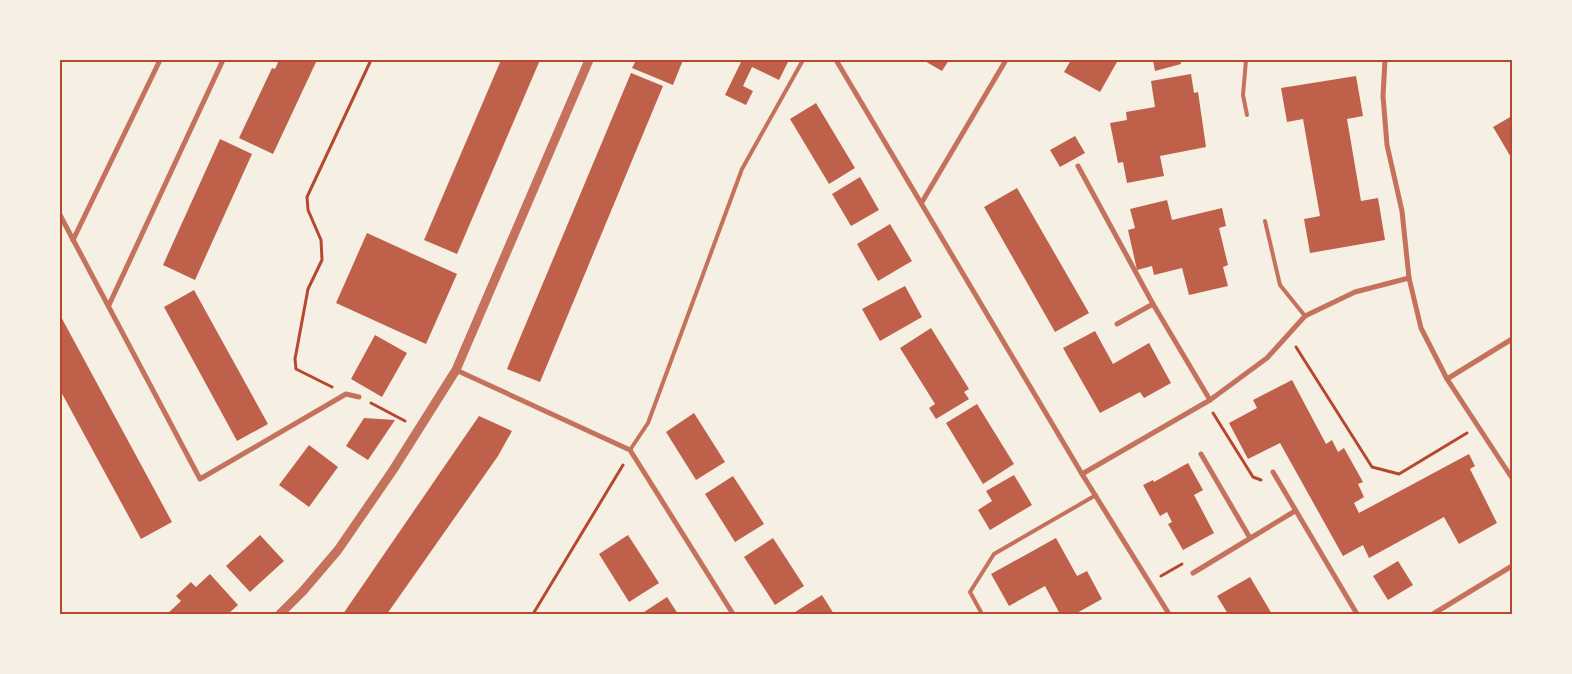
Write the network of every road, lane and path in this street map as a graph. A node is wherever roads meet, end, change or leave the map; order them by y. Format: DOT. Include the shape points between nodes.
graph roads {
  1 [pos="160,60"];
  2 [pos="223,60"];
  3 [pos="371,60"];
  4 [pos="589,60"];
  5 [pos="803,60"];
  6 [pos="836,60"];
  7 [pos="1006,60"];
  8 [pos="1246,60"];
  9 [pos="1385,60"];
  10 [pos="1247,115"];
  11 [pos="1078,166"];
  12 [pos="922,202"];
  13 [pos="60,215"];
  14 [pos="1265,221"];
  15 [pos="73,240"];
  16 [pos="1409,278"];
  17 [pos="1154,304"];
  18 [pos="109,305"];
  19 [pos="1305,316"];
  20 [pos="1117,324"];
  21 [pos="1288,334"];
  22 [pos="1512,339"];
  23 [pos="456,370"];
  24 [pos="1447,378"];
  25 [pos="346,394"];
  26 [pos="359,397"];
  27 [pos="1208,401"];
  28 [pos="1478,426"];
  29 [pos="419,428"];
  30 [pos="630,450"];
  31 [pos="1201,454"];
  32 [pos="1273,472"];
  33 [pos="1082,474"];
  34 [pos="1512,478"];
  35 [pos="1283,490"];
  36 [pos="1096,495"];
  37 [pos="1295,511"];
  38 [pos="1250,538"];
  39 [pos="1203,566"];
  40 [pos="1512,566"];
  41 [pos="1193,573"];
  42 [pos="1150,583"];
  43 [pos="280,614"];
  44 [pos="533,614"];
  45 [pos="733,614"];
  46 [pos="982,614"];
  47 [pos="1170,614"];
  48 [pos="1357,614"];
  49 [pos="1433,614"];
  1 -- 15 [label="street"];
  2 -- 18 [label="street"];
  3 -- 25 [label="path" via="307,196 308,210 321,240 322,260 308,289 296,369"];
  4 -- 23 [label="street"];
  5 -- 30 [label="lane" via="742,169 648,423"];
  6 -- 12 [label="street"];
  7 -- 12 [label="street"];
  8 -- 10 [label="lane" via="1243,95"];
  9 -- 16 [label="street" via="1386,145 1402,211"];
  11 -- 17 [label="street"];
  12 -- 33 [label="street"];
  13 -- 15 [label="street"];
  14 -- 19 [label="lane" via="1280,285"];
  15 -- 18 [label="street"];
  16 -- 19 [label="street" via="1355,292"];
  16 -- 24 [label="street" via="1421,328"];
  17 -- 20 [label="street"];
  17 -- 27 [label="street"];
  18 -- 25 [label="street" via="200,480"];
  19 -- 21 [label="street"];
  21 -- 27 [label="street" via="1267,358"];
  21 -- 28 [label="path" via="1372,467 1399,474"];
  22 -- 24 [label="street"];
  23 -- 29 [label="street"];
  23 -- 30 [label="street"];
  24 -- 28 [label="street"];
  25 -- 26 [label="street"];
  26 -- 29 [label="path"];
  27 -- 33 [label="street"];
  27 -- 35 [label="path" via="1253,477"];
  28 -- 34 [label="street"];
  29 -- 43 [label="street" via="338,550"];
  30 -- 44 [label="path" via="611,488"];
  30 -- 45 [label="street"];
  31 -- 38 [label="street"];
  32 -- 35 [label="street"];
  33 -- 36 [label="street"];
  35 -- 37 [label="street"];
  36 -- 42 [label="street"];
  36 -- 46 [label="lane" via="994,554 970,592"];
  37 -- 38 [label="street"];
  37 -- 48 [label="street"];
  38 -- 39 [label="street"];
  39 -- 41 [label="street"];
  39 -- 42 [label="path" via="1184,562"];
  40 -- 49 [label="street"];
  42 -- 47 [label="street"];
}
